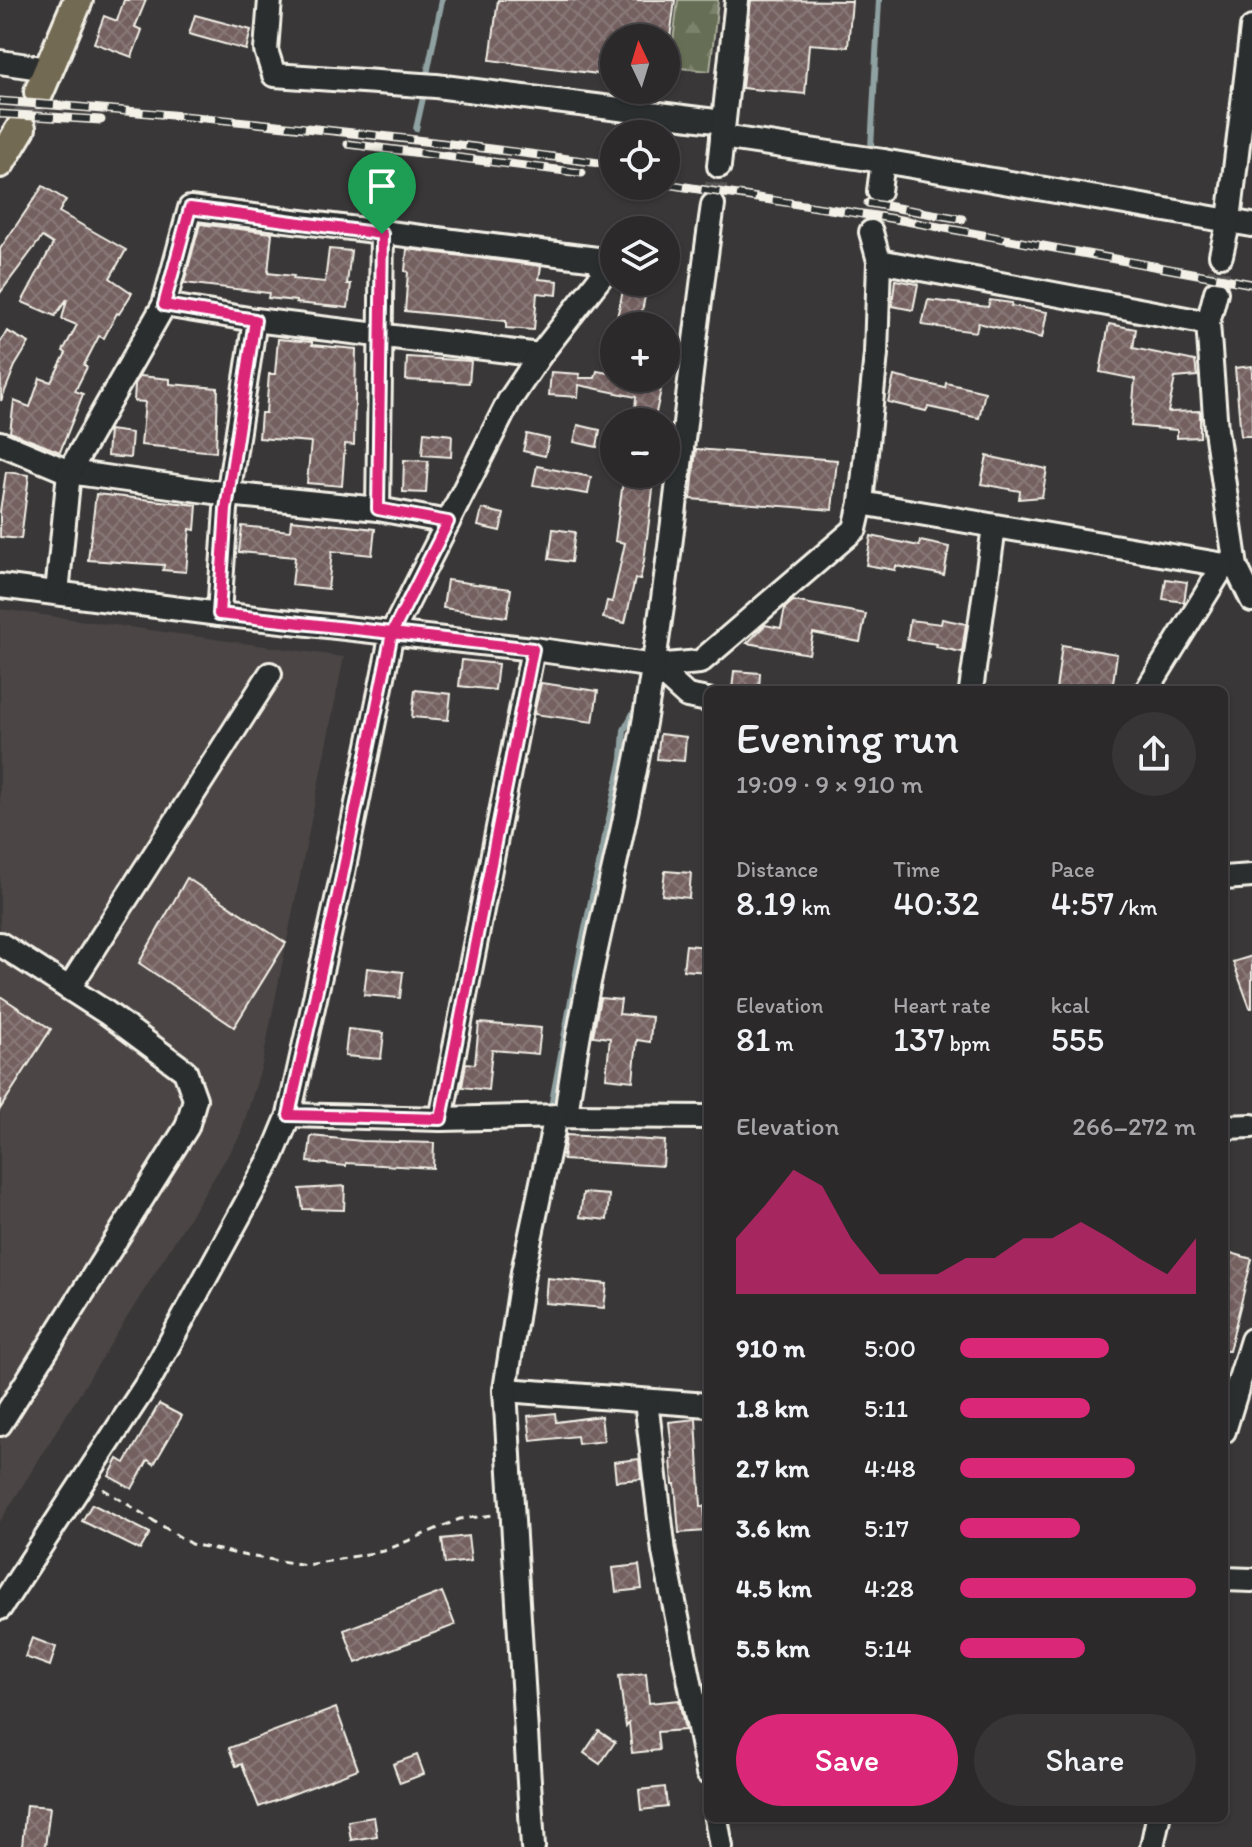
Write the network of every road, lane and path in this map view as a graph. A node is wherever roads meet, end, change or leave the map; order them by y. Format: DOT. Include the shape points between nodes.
graph roads {
  1 [pos="78,0"];
  2 [pos="270,0"];
  3 [pos="737,0"];
  4 [pos="1252,28"];
  5 [pos="0,62"];
  6 [pos="43,80"];
  7 [pos="21,128"];
  8 [pos="723,130"];
  9 [pos="883,161"];
  10 [pos="0,163"];
  11 [pos="719,166"];
  12 [pos="879,191"];
  13 [pos="713,205"];
  14 [pos="1229,220"];
  15 [pos="1252,225"];
  16 [pos="871,232"];
  17 [pos="382,234"];
  18 [pos="1221,255"];
  19 [pos="879,261"];
  20 [pos="1216,292"];
  21 [pos="164,305"];
  22 [pos="255,320"];
  23 [pos="1208,323"];
  24 [pos="380,335"];
  25 [pos="540,355"];
  26 [pos="0,443"];
  27 [pos="69,472"];
  28 [pos="228,494"];
  29 [pos="861,503"];
  30 [pos="378,509"];
  31 [pos="448,522"];
  32 [pos="994,527"];
  33 [pos="1238,569"];
  34 [pos="0,586"];
  35 [pos="57,593"];
  36 [pos="1252,600"];
  37 [pos="219,614"];
  38 [pos="392,633"];
  39 [pos="533,649"];
  40 [pos="654,666"];
  41 [pos="270,674"];
  42 [pos="972,686"];
  43 [pos="1150,686"];
  44 [pos="704,699"];
  45 [pos="1252,876"];
  46 [pos="1228,878"];
  47 [pos="0,944"];
  48 [pos="69,988"];
  49 [pos="289,1115"];
  50 [pos="561,1116"];
  51 [pos="704,1117"];
  52 [pos="441,1119"];
  53 [pos="1252,1126"];
  54 [pos="1228,1127"];
  55 [pos="1252,1340"];
  56 [pos="505,1390"];
  57 [pos="646,1401"];
  58 [pos="704,1405"];
  59 [pos="1228,1418"];
  60 [pos="0,1424"];
  61 [pos="86,1478"];
  62 [pos="513,1512"];
  63 [pos="1228,1579"];
  64 [pos="1252,1580"];
  65 [pos="0,1608"];
  66 [pos="704,1753"];
  67 [pos="717,1822"];
  68 [pos="1157,1822"];
  69 [pos="533,1847"];
  70 [pos="721,1847"];
  71 [pos="1152,1847"];
  1 -- 6 [label="main road"];
  2 -- 8 [label="street" via="266,50 274,75 436,86"];
  3 -- 8 [label="street"];
  4 -- 14 [label="street"];
  5 -- 6 [label="street"];
  7 -- 10 [label="main road"];
  8 -- 9 [label="street"];
  8 -- 11 [label="street"];
  9 -- 12 [label="street"];
  9 -- 14 [label="street"];
  13 -- 40 [label="street"];
  14 -- 15 [label="street"];
  14 -- 18 [label="street"];
  16 -- 19 [label="street"];
  17 -- 21 [label="street" via="190,208"];
  17 -- 24 [label="street"];
  17 -- 25 [label="street" via="597,259 604,273"];
  19 -- 23 [label="street"];
  19 -- 29 [label="street"];
  20 -- 23 [label="street"];
  21 -- 22 [label="street"];
  21 -- 27 [label="street"];
  22 -- 24 [label="street"];
  22 -- 28 [label="street"];
  23 -- 33 [label="street" via="1216,430"];
  24 -- 25 [label="street"];
  24 -- 30 [label="street"];
  25 -- 31 [label="street" via="509,401"];
  26 -- 27 [label="street"];
  27 -- 28 [label="street"];
  27 -- 35 [label="street"];
  28 -- 30 [label="street"];
  28 -- 37 [label="street"];
  29 -- 32 [label="street"];
  29 -- 40 [label="street" via="855,529 700,662"];
  30 -- 31 [label="street"];
  31 -- 38 [label="street"];
  32 -- 33 [label="street"];
  32 -- 42 [label="street"];
  33 -- 36 [label="street"];
  33 -- 43 [label="street"];
  34 -- 35 [label="street"];
  35 -- 37 [label="street"];
  37 -- 38 [label="street"];
  38 -- 39 [label="street"];
  38 -- 49 [label="street"];
  39 -- 40 [label="street"];
  39 -- 52 [label="street"];
  40 -- 44 [label="street" via="687,696"];
  40 -- 50 [label="street"];
  41 -- 48 [label="street"];
  45 -- 46 [label="street"];
  47 -- 48 [label="street"];
  48 -- 60 [label="street" via="185,1071 195,1099 187,1127"];
  49 -- 52 [label="street"];
  49 -- 61 [label="street" via="209,1275"];
  50 -- 51 [label="street"];
  50 -- 52 [label="street"];
  50 -- 56 [label="street" via="523,1272"];
  53 -- 54 [label="street"];
  55 -- 59 [label="street"];
  56 -- 57 [label="street"];
  56 -- 62 [label="street"];
  57 -- 58 [label="street"];
  57 -- 66 [label="street" via="664,1552"];
  61 -- 62 [label="path" via="191,1544 307,1565 384,1551 460,1519"];
  61 -- 65 [label="street"];
  62 -- 69 [label="street"];
  63 -- 64 [label="street"];
  67 -- 70 [label="street"];
  68 -- 71 [label="street"];
}
